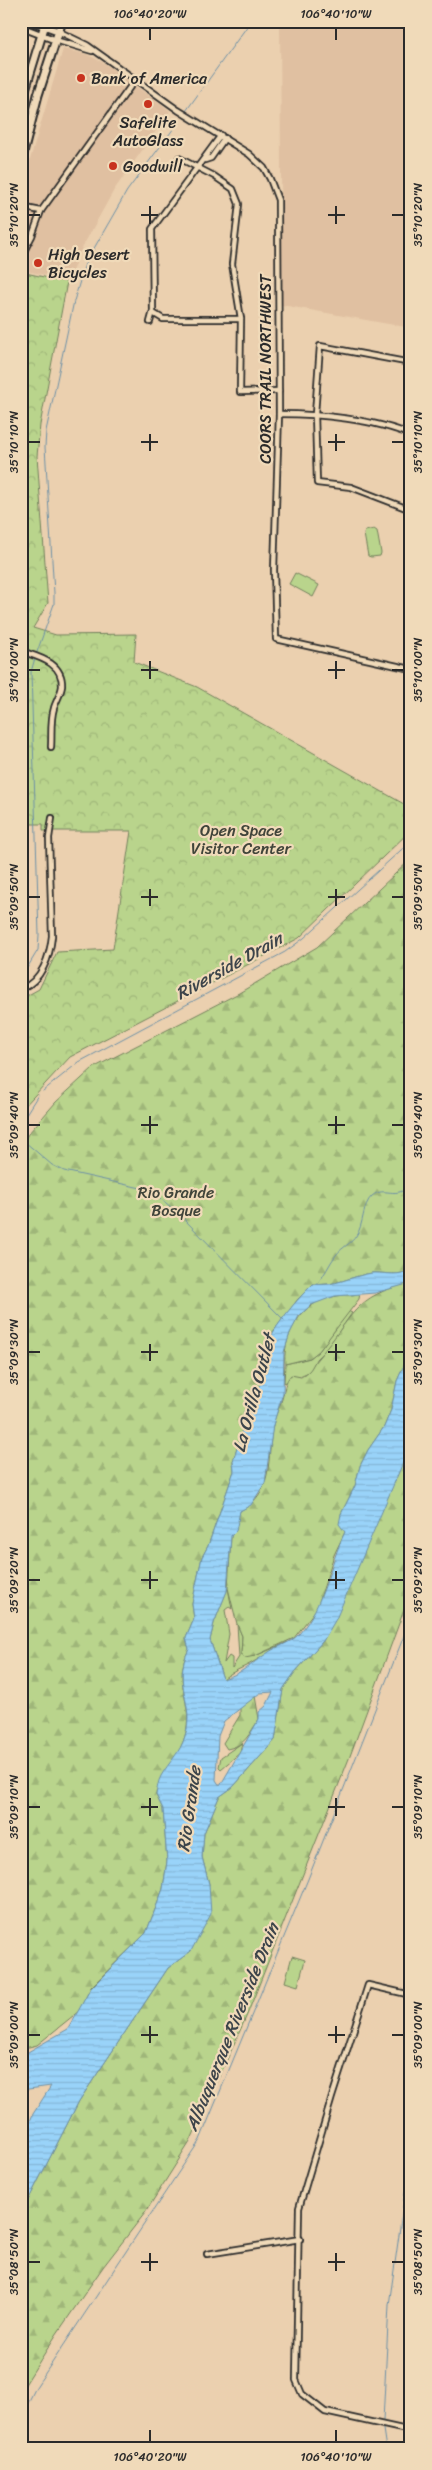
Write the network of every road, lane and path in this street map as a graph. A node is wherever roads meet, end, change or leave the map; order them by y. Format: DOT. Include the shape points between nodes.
graph roads {
  1 [pos="30,21"];
  2 [pos="62,21"];
  3 [pos="45,24"];
  4 [pos="21,27"];
  5 [pos="58,31"];
  6 [pos="41,35"];
  7 [pos="54,40"];
  8 [pos="96,52"];
  9 [pos="135,80"];
  10 [pos="21,103"];
  11 [pos="223,137"];
  12 [pos="179,158"];
  13 [pos="21,162"];
  14 [pos="196,167"];
  15 [pos="21,207"];
  16 [pos="41,211"];
  17 [pos="21,257"];
  18 [pos="152,313"];
  19 [pos="241,319"];
  20 [pos="150,322"];
  21 [pos="411,363"];
  22 [pos="279,391"];
  23 [pos="279,414"];
  24 [pos="315,414"];
  25 [pos="411,435"];
  26 [pos="411,510"];
  27 [pos="21,650"];
  28 [pos="411,669"];
  29 [pos="51,747"];
  30 [pos="52,818"];
  31 [pos="21,989"];
  32 [pos="411,1995"];
  33 [pos="300,2239"];
  34 [pos="207,2254"];
  35 [pos="411,2431"];
  1 -- 3 [label="street"];
  2 -- 5 [label="main road"];
  3 -- 5 [label="street"];
  3 -- 6 [label="main road"];
  4 -- 6 [label="street"];
  5 -- 7 [label="main road"];
  5 -- 8 [label="street, COORS TRAIL NORTHWEST"];
  6 -- 7 [label="street"];
  6 -- 10 [label="main road"];
  7 -- 8 [label="street"];
  7 -- 13 [label="main road"];
  8 -- 9 [label="street, COORS TRAIL NORTHWEST"];
  9 -- 11 [label="street, COORS TRAIL NORTHWEST"];
  9 -- 16 [label="street"];
  11 -- 14 [label="street" via="211,158"];
  11 -- 22 [label="street, COORS TRAIL NORTHWEST" via="264,168 278,200"];
  12 -- 14 [label="street"];
  14 -- 18 [label="street" via="152,229"];
  14 -- 19 [label="street" via="233,189 239,204 232,264"];
  15 -- 16 [label="street"];
  16 -- 17 [label="street"];
  18 -- 19 [label="street" via="163,319"];
  18 -- 20 [label="street"];
  19 -- 22 [label="street" via="240,392"];
  21 -- 24 [label="street" via="320,346"];
  22 -- 23 [label="street, COORS TRAIL NORTHWEST"];
  23 -- 24 [label="street"];
  23 -- 28 [label="street, COORS TRAIL NORTHWEST" via="274,570 276,639"];
  24 -- 25 [label="street"];
  24 -- 26 [label="street" via="317,483 352,487"];
  27 -- 29 [label="street" via="43,658 55,666 60,676 62,685 51,726"];
  30 -- 31 [label="street" via="49,838 51,949 36,982"];
  32 -- 33 [label="street" via="368,1986 299,2208"];
  33 -- 34 [label="street"];
  33 -- 35 [label="street" via="296,2380 302,2394 325,2412"];
}
